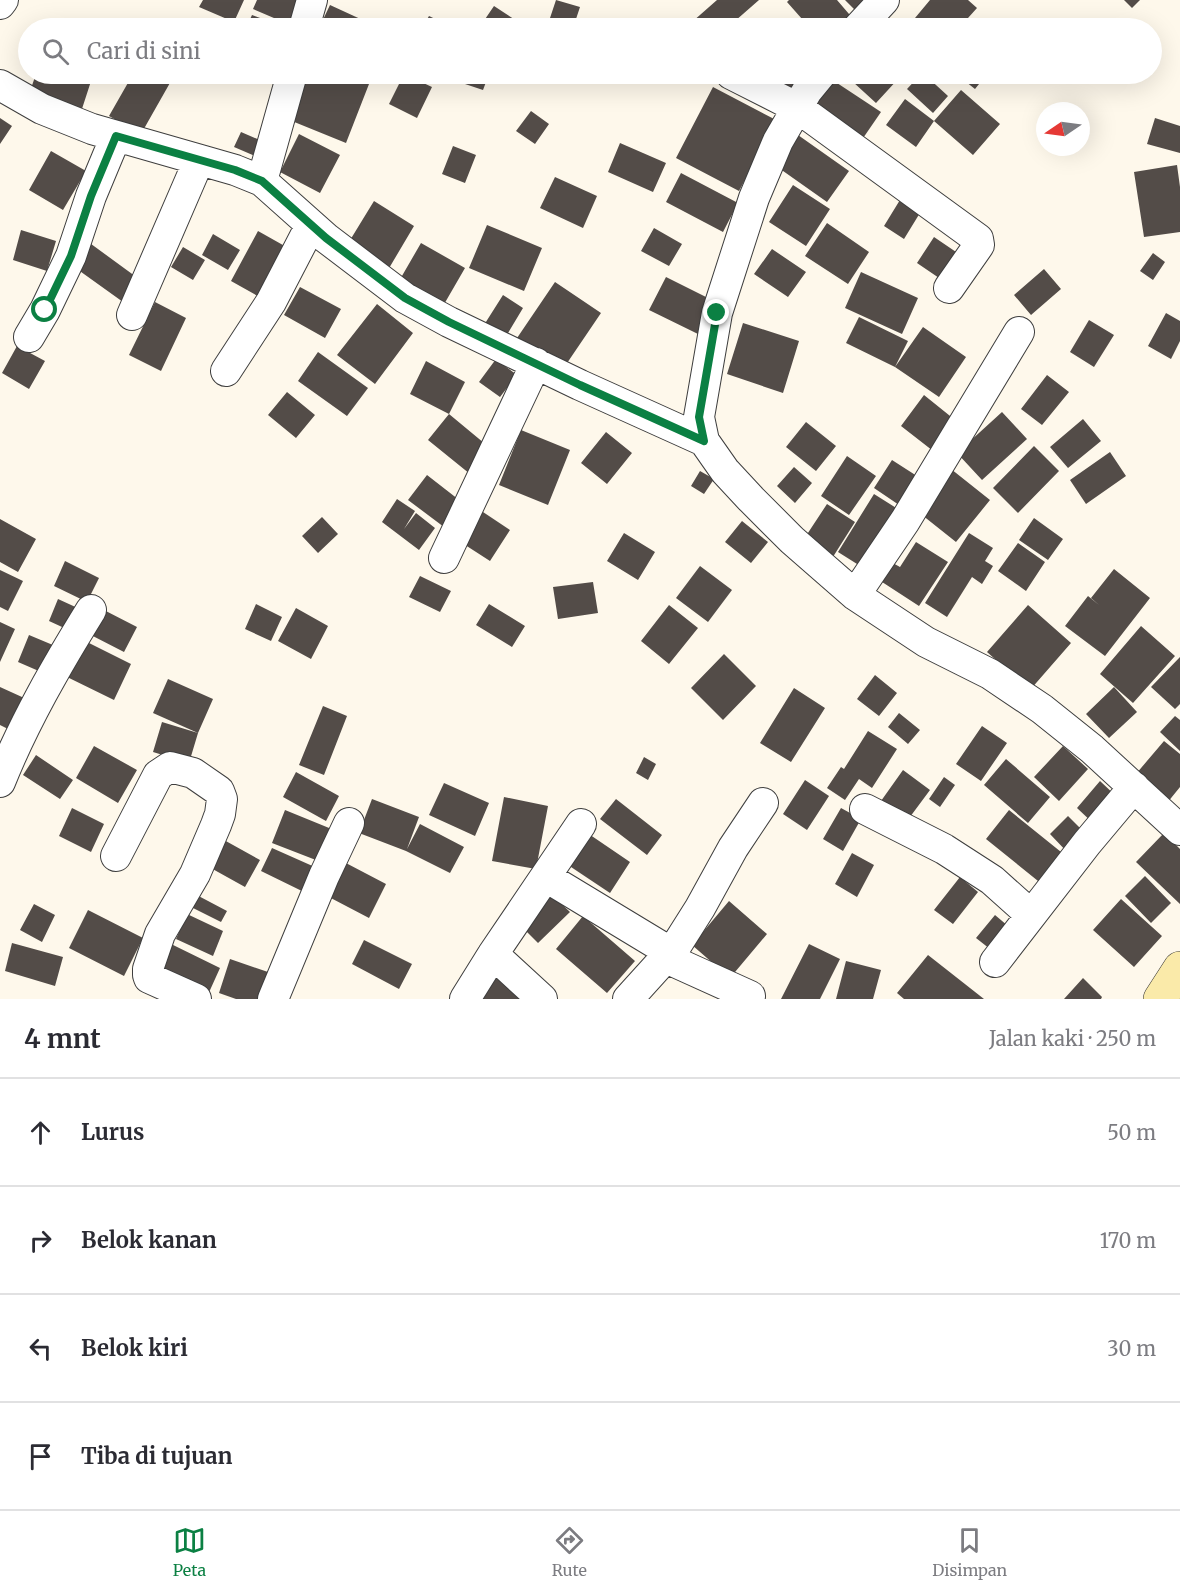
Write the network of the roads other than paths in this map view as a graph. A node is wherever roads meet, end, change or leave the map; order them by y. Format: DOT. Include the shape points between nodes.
graph roads {
  1 [pos="3,0"];
  2 [pos="312,0"];
  3 [pos="884,0"];
  4 [pos="0,4"];
  5 [pos="307,18"];
  6 [pos="867,18"];
  7 [pos="289,84"];
  8 [pos="751,84"];
  9 [pos="813,84"];
  10 [pos="0,85"];
  11 [pos="798,108"];
  12 [pos="116,136"];
  13 [pos="199,160"];
  14 [pos="262,181"];
  15 [pos="311,225"];
  16 [pos="950,288"];
  17 [pos="132,315"];
  18 [pos="1019,332"];
  19 [pos="29,338"];
  20 [pos="536,363"];
  21 [pos="226,371"];
  22 [pos="704,441"];
  23 [pos="444,558"];
  24 [pos="855,595"];
  25 [pos="91,610"];
  26 [pos="0,782"];
  27 [pos="1134,787"];
  28 [pos="763,803"];
  29 [pos="865,809"];
  30 [pos="349,823"];
  31 [pos="581,824"];
  32 [pos="1180,830"];
  33 [pos="116,856"];
  34 [pos="546,877"];
  35 [pos="1030,914"];
  36 [pos="493,954"];
  37 [pos="668,955"];
  38 [pos="995,962"];
  39 [pos="750,996"];
  40 [pos="196,999"];
  41 [pos="273,999"];
  42 [pos="465,999"];
  43 [pos="542,999"];
  44 [pos="628,999"];
  1 -- 4 [label="street"];
  2 -- 5 [label="street"];
  3 -- 6 [label="street"];
  7 -- 14 [label="street"];
  8 -- 11 [label="street"];
  9 -- 11 [label="street"];
  10 -- 12 [label="street" via="42,109"];
  11 -- 16 [label="street" via="978,239 980,245"];
  11 -- 22 [label="street" via="778,141 754,198 717,313 699,417"];
  12 -- 13 [label="street"];
  12 -- 19 [label="street" via="71,256"];
  13 -- 14 [label="street"];
  13 -- 17 [label="street"];
  14 -- 15 [label="street"];
  15 -- 20 [label="street" via="405,298"];
  15 -- 21 [label="street" via="271,302"];
  18 -- 24 [label="street"];
  20 -- 22 [label="street"];
  20 -- 23 [label="street"];
  22 -- 24 [label="street" via="751,500"];
  24 -- 27 [label="street" via="926,642 1013,689 1092,749"];
  25 -- 26 [label="street" via="46,686"];
  27 -- 32 [label="street"];
  27 -- 35 [label="street"];
  28 -- 37 [label="street"];
  29 -- 35 [label="street" via="944,849 992,880"];
  30 -- 41 [label="street"];
  31 -- 34 [label="street"];
  33 -- 40 [label="street" via="158,775 165,769 174,767 193,773 219,791 222,799 216,825 195,874 160,934 148,969 149,978"];
  34 -- 36 [label="street"];
  34 -- 37 [label="street"];
  35 -- 38 [label="street"];
  36 -- 42 [label="street"];
  36 -- 43 [label="street"];
  37 -- 39 [label="street"];
  37 -- 44 [label="street"];
}
